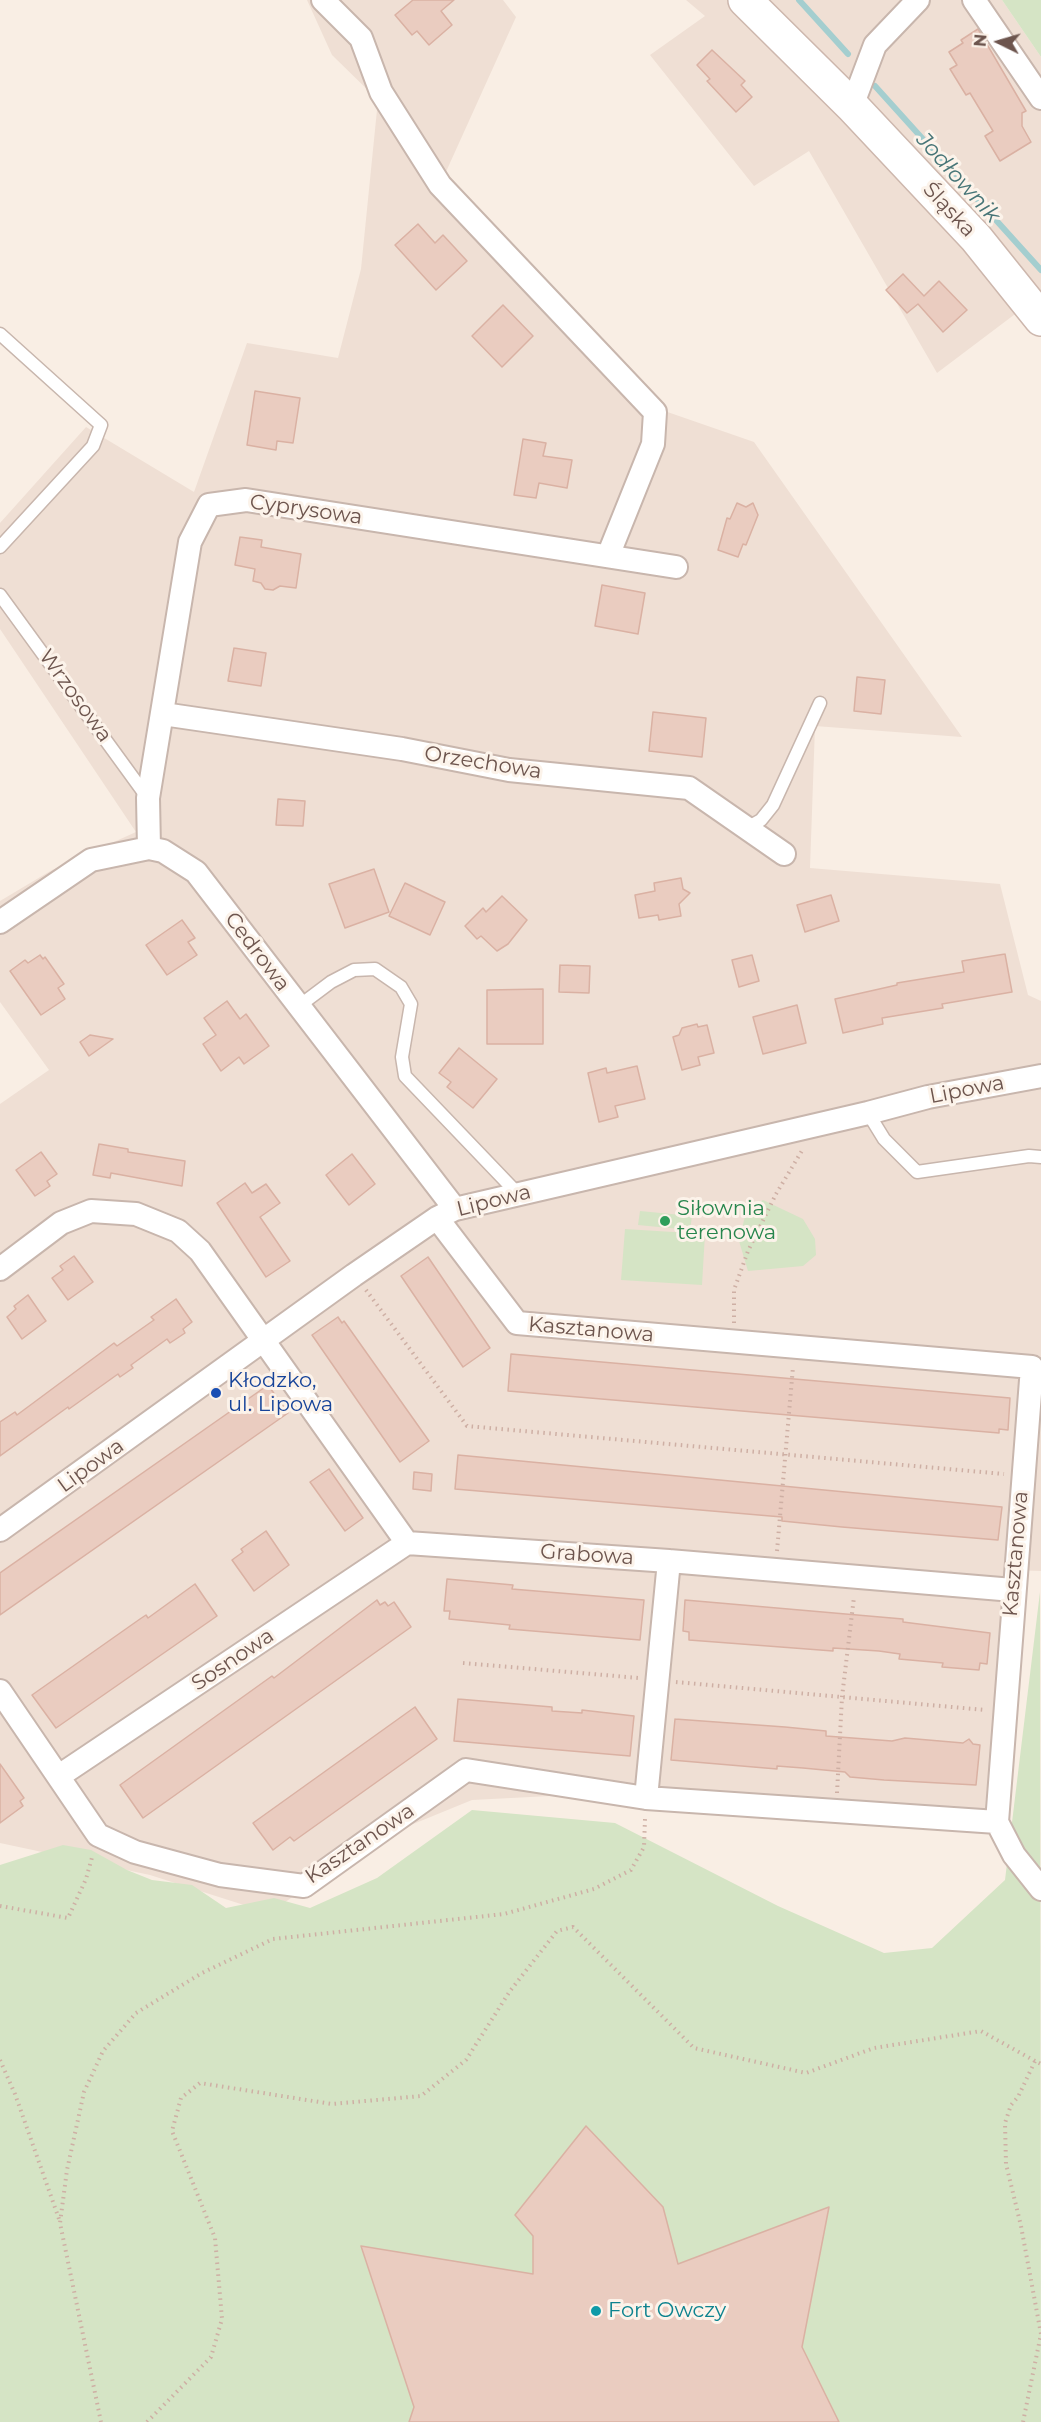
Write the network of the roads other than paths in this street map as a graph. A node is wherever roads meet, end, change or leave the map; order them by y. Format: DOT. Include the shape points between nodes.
graph roads {
  1 [pos="323,0"];
  2 [pos="745,0"];
  3 [pos="918,0"];
  4 [pos="974,0"];
  5 [pos="1041,98"];
  6 [pos="852,106"];
  7 [pos="1041,319"];
  8 [pos="0,334"];
  9 [pos="0,547"];
  10 [pos="608,556"];
  11 [pos="676,567"];
  12 [pos="0,595"];
  13 [pos="820,703"];
  14 [pos="163,714"];
  15 [pos="148,798"];
  16 [pos="747,828"];
  17 [pos="149,848"];
  18 [pos="784,855"];
  19 [pos="0,922"];
  20 [pos="298,1006"];
  21 [pos="1041,1076"];
  22 [pos="868,1113"];
  23 [pos="1041,1157"];
  24 [pos="518,1194"];
  25 [pos="446,1214"];
  26 [pos="0,1269"];
  27 [pos="264,1342"];
  28 [pos="0,1530"];
  29 [pos="406,1543"];
  30 [pos="669,1561"];
  31 [pos="1013,1590"];
  32 [pos="0,1691"];
  33 [pos="58,1776"];
  34 [pos="646,1798"];
  35 [pos="997,1822"];
  36 [pos="1041,1889"];
  1 -- 10 [label="street" via="361,38 381,92 440,185 655,412 653,444"];
  2 -- 6 [label="street, Śląska"];
  3 -- 6 [label="street" via="875,45"];
  4 -- 5 [label="street"];
  6 -- 7 [label="street, Śląska" via="976,238"];
  8 -- 9 [label="lane" via="101,425 93,446"];
  10 -- 11 [label="street, Cyprysowa"];
  10 -- 14 [label="street, Cyprysowa" via="246,500 209,505 190,542"];
  12 -- 15 [label="lane, Wrzosowa"];
  13 -- 16 [label="lane" via="772,805 761,820"];
  14 -- 15 [label="street, Cyprysowa"];
  14 -- 16 [label="street, Orzechowa" via="402,749 509,770 689,789"];
  15 -- 17 [label="street, Cyprysowa"];
  16 -- 18 [label="street, Orzechowa"];
  17 -- 19 [label="street" via="91,860"];
  17 -- 20 [label="street, Cedrowa" via="163,850 196,872"];
  20 -- 24 [label="lane" via="354,970 375,969 401,987 411,1004 402,1058 405,1076"];
  20 -- 25 [label="street, Cedrowa"];
  21 -- 22 [label="street, Lipowa" via="928,1097"];
  22 -- 23 [label="lane" via="884,1140 917,1172"];
  22 -- 24 [label="street, Lipowa"];
  24 -- 25 [label="street, Lipowa"];
  25 -- 27 [label="street, Lipowa" via="354,1275"];
  25 -- 31 [label="street, Kasztanowa" via="518,1323 1032,1367"];
  26 -- 27 [label="street" via="61,1223 91,1211 136,1214 178,1231 200,1251"];
  27 -- 28 [label="street, Lipowa"];
  27 -- 29 [label="street"];
  29 -- 30 [label="street, Grabowa"];
  29 -- 33 [label="street, Sosnowa"];
  30 -- 31 [label="street, Grabowa"];
  30 -- 34 [label="street"];
  31 -- 35 [label="street, Kasztanowa"];
  32 -- 33 [label="street, Kasztanowa"];
  33 -- 34 [label="street, Kasztanowa" via="98,1834 135,1852 220,1875 304,1886 466,1770"];
  34 -- 35 [label="street, Kasztanowa"];
  35 -- 36 [label="street" via="1014,1855"];
}
